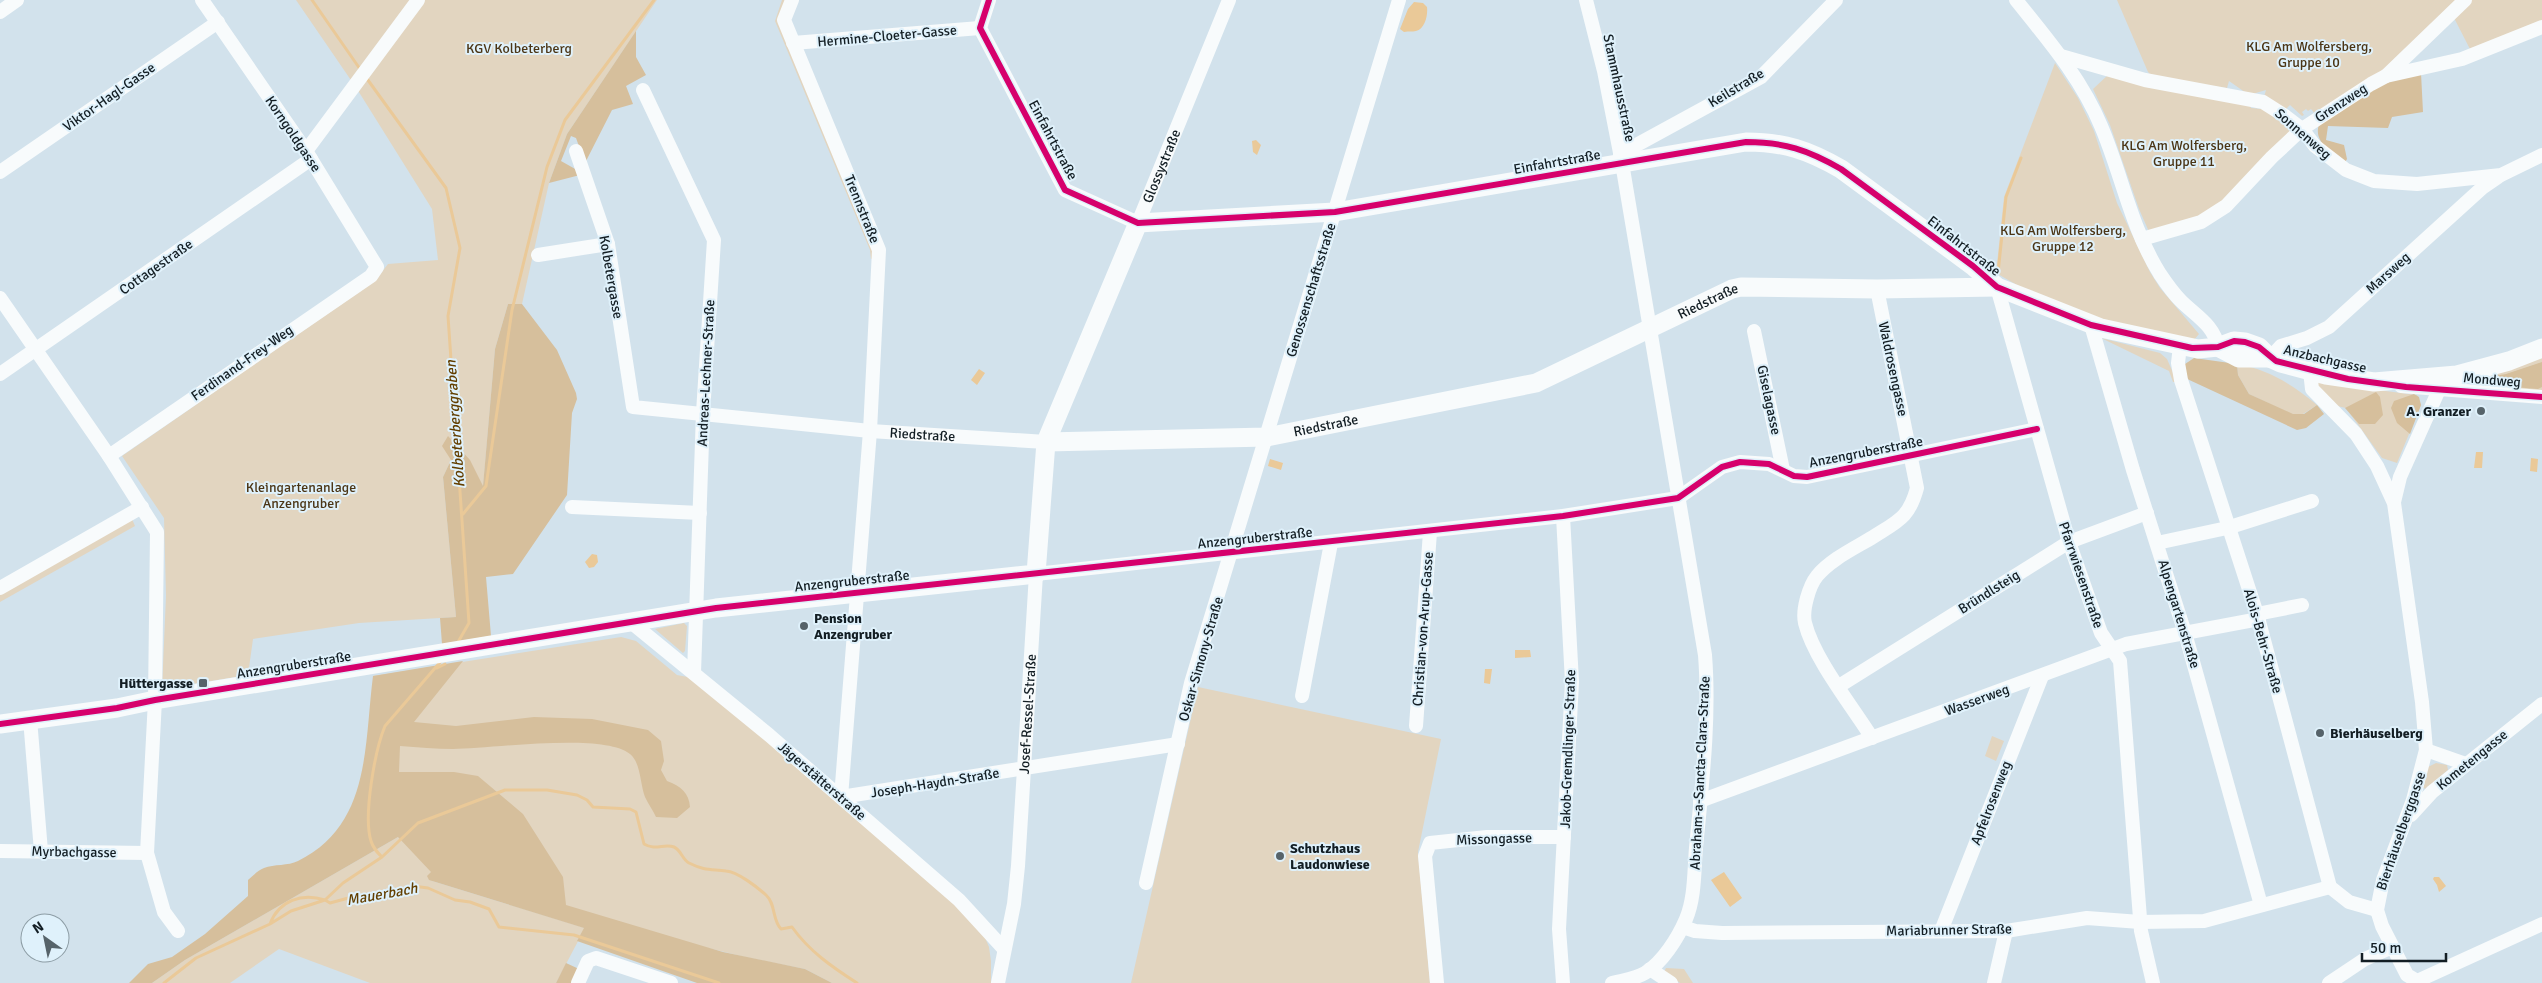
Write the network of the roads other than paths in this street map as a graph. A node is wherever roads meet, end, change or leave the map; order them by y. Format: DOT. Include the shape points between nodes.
graph roads {
  1 [pos="17,0"];
  2 [pos="202,0"];
  3 [pos="418,0"];
  4 [pos="792,0"];
  5 [pos="989,0"];
  6 [pos="1229,0"];
  7 [pos="1398,0"];
  8 [pos="1586,0"];
  9 [pos="1836,0"];
  10 [pos="2016,0"];
  11 [pos="2465,0"];
  12 [pos="0,12"];
  13 [pos="218,22"];
  14 [pos="2542,27"];
  15 [pos="980,28"];
  16 [pos="793,43"];
  17 [pos="2061,56"];
  18 [pos="2386,76"];
  19 [pos="643,90"];
  20 [pos="2302,129"];
  21 [pos="576,151"];
  22 [pos="309,155"];
  23 [pos="2542,156"];
  24 [pos="1621,159"];
  25 [pos="0,172"];
  26 [pos="2501,175"];
  27 [pos="1335,212"];
  28 [pos="1138,223"];
  29 [pos="2142,240"];
  30 [pos="608,244"];
  31 [pos="538,254"];
  32 [pos="376,271"];
  33 [pos="1996,287"];
  34 [pos="1877,289"];
  35 [pos="0,298"];
  36 [pos="2091,325"];
  37 [pos="1649,329"];
  38 [pos="1754,331"];
  39 [pos="2180,346"];
  40 [pos="2218,347"];
  41 [pos="2542,348"];
  42 [pos="36,350"];
  43 [pos="2270,358"];
  44 [pos="2310,371"];
  45 [pos="0,374"];
  46 [pos="2442,383"];
  47 [pos="2542,397"];
  48 [pos="633,407"];
  49 [pos="703,413"];
  50 [pos="2037,430"];
  51 [pos="870,431"];
  52 [pos="1267,437"];
  53 [pos="1046,442"];
  54 [pos="109,456"];
  55 [pos="1911,456"];
  56 [pos="1783,470"];
  57 [pos="1678,498"];
  58 [pos="2312,501"];
  59 [pos="2394,503"];
  60 [pos="142,507"];
  61 [pos="572,507"];
  62 [pos="700,513"];
  63 [pos="2147,513"];
  64 [pos="1564,516"];
  65 [pos="2228,528"];
  66 [pos="1430,532"];
  67 [pos="2069,542"];
  68 [pos="1331,543"];
  69 [pos="2157,543"];
  70 [pos="1232,554"];
  71 [pos="1036,574"];
  72 [pos="0,588"];
  73 [pos="857,593"];
  74 [pos="2302,605"];
  75 [pos="697,611"];
  76 [pos="2258,616"];
  77 [pos="632,623"];
  78 [pos="2185,633"];
  79 [pos="2114,649"];
  80 [pos="694,673"];
  81 [pos="2042,676"];
  82 [pos="1839,686"];
  83 [pos="1302,696"];
  84 [pos="155,700"];
  85 [pos="2542,704"];
  86 [pos="30,719"];
  87 [pos="0,724"];
  88 [pos="1416,726"];
  89 [pos="1872,738"];
  90 [pos="1178,744"];
  91 [pos="2426,750"];
  92 [pos="2466,764"];
  93 [pos="1023,769"];
  94 [pos="840,797"];
  95 [pos="1700,801"];
  96 [pos="2407,819"];
  97 [pos="1564,837"];
  98 [pos="0,851"];
  99 [pos="41,851"];
  100 [pos="147,853"];
  101 [pos="1146,883"];
  102 [pos="2330,887"];
  103 [pos="2262,905"];
  104 [pos="2377,910"];
  105 [pos="2140,922"];
  106 [pos="2542,924"];
  107 [pos="1683,927"];
  108 [pos="178,931"];
  109 [pos="1941,931"];
  110 [pos="2006,931"];
  111 [pos="2392,947"];
  112 [pos="1004,949"];
  113 [pos="1661,976"];
  114 [pos="578,983"];
  115 [pos="670,983"];
  116 [pos="998,983"];
  117 [pos="1438,983"];
  118 [pos="1563,983"];
  119 [pos="1612,983"];
  120 [pos="1994,983"];
  121 [pos="2153,983"];
  122 [pos="2328,983"];
  1 -- 12 [label="street"];
  2 -- 13 [label="street, Korngoldgasse"];
  3 -- 22 [label="street, Cottagestraße" via="358,80"];
  4 -- 16 [label="street, Trennstraße" via="784,20"];
  5 -- 15 [label="street"];
  6 -- 28 [label="street, Glossystraße"];
  7 -- 27 [label="street, Genossenschaftsstraße"];
  8 -- 24 [label="street, Stammhausstraße"];
  9 -- 24 [label="street, Keilstraße" via="1760,77"];
  10 -- 17 [label="street"];
  11 -- 18 [label="street"];
  13 -- 22 [label="street, Korngoldgasse"];
  13 -- 25 [label="street, Viktor-Hagl-Gasse"];
  14 -- 18 [label="street, Grenzweg" via="2462,60"];
  15 -- 16 [label="street, Hermine-Cloeter-Gasse"];
  15 -- 28 [label="street, Einfahrtstraße" via="1064,190"];
  16 -- 51 [label="street, Trennstraße" via="879,250"];
  17 -- 20 [label="street, Sonnenweg" via="2145,80 2263,102"];
  17 -- 29 [label="street" via="2084,91 2101,126"];
  18 -- 20 [label="street, Grenzweg"];
  19 -- 49 [label="street, Andreas-Lechner-Straße" via="714,240"];
  20 -- 26 [label="street, Sonnenweg" via="2315,146 2346,170 2374,181 2417,184"];
  20 -- 29 [label="street, Grenzweg" via="2226,206 2201,222"];
  21 -- 30 [label="street, Kolbetergasse"];
  22 -- 32 [label="street, Korngoldgasse" via="377,267"];
  22 -- 42 [label="street, Cottagestraße"];
  23 -- 26 [label="street, Sonnenweg"];
  24 -- 27 [label="street, Einfahrtstraße"];
  24 -- 33 [label="street, Einfahrtstraße" via="1746,142 1798,148 1841,169 1973,266"];
  24 -- 37 [label="street, Stammhausstraße"];
  26 -- 43 [label="street, Marsweg" via="2482,188 2329,327 2281,346"];
  27 -- 28 [label="street, Einfahrtstraße"];
  27 -- 52 [label="street, Genossenschaftsstraße"];
  28 -- 53 [label="street, Glossystraße"];
  29 -- 40 [label="street" via="2167,284 2209,326"];
  30 -- 31 [label="street"];
  30 -- 48 [label="street, Kolbetergasse"];
  32 -- 54 [label="street, Ferdinand-Frey-Weg"];
  33 -- 34 [label="street, Riedstraße"];
  33 -- 36 [label="street, Einfahrtstraße"];
  33 -- 50 [label="street, Pfarrwiesenstraße"];
  34 -- 37 [label="street, Riedstraße" via="1742,287"];
  34 -- 55 [label="street, Waldrosengasse"];
  35 -- 42 [label="street"];
  36 -- 39 [label="street, Einfahrtstraße"];
  36 -- 63 [label="street, Alpengartenstraße"];
  37 -- 52 [label="street, Riedstraße" via="1536,383"];
  37 -- 57 [label="street, Abraham-a-Sancta-Clara-Straße"];
  38 -- 56 [label="street, Giselagasse"];
  39 -- 40 [label="street, Einfahrtstraße" via="2198,349"];
  39 -- 65 [label="street, Alois-Behr-Straße" via="2181,380"];
  40 -- 43 [label="street, Anzbachgasse" via="2246,359"];
  41 -- 46 [label="street, Anzbachgasse"];
  42 -- 45 [label="street, Cottagestraße"];
  42 -- 54 [label="street"];
  43 -- 44 [label="street, Anzbachgasse"];
  44 -- 46 [label="street, Anzbachgasse" via="2374,382"];
  44 -- 59 [label="street, Bierhäuselberggasse" via="2312,389 2356,434"];
  46 -- 47 [label="street, Mondweg"];
  46 -- 59 [label="street, Bierhäuselberggasse" via="2400,477"];
  48 -- 49 [label="street, Riedstraße"];
  49 -- 51 [label="street, Riedstraße"];
  49 -- 62 [label="street, Andreas-Lechner-Straße"];
  50 -- 55 [label="street, Anzengruberstraße"];
  50 -- 67 [label="street, Pfarrwiesenstraße"];
  51 -- 53 [label="street, Riedstraße"];
  51 -- 73 [label="street, Trennstraße"];
  52 -- 53 [label="street, Riedstraße"];
  52 -- 70 [label="street, Oskar-Simony-Straße"];
  53 -- 71 [label="street, Josef-Ressel-Straße"];
  54 -- 60 [label="street"];
  55 -- 56 [label="street, Anzengruberstraße" via="1807,477 1794,476"];
  55 -- 82 [label="street, Waldrosengasse" via="1917,488 1912,506 1901,520 1835,560 1816,576 1807,599 1805,620 1811,641"];
  56 -- 57 [label="street, Anzengruberstraße" via="1760,462 1730,464"];
  57 -- 64 [label="street, Anzengruberstraße"];
  57 -- 95 [label="street, Abraham-a-Sancta-Clara-Straße" via="1705,654 1707,683"];
  58 -- 65 [label="street"];
  59 -- 91 [label="street, Bierhäuselberggasse"];
  60 -- 72 [label="street"];
  60 -- 84 [label="street" via="157,532"];
  61 -- 62 [label="street"];
  62 -- 75 [label="street, Andreas-Lechner-Straße"];
  63 -- 67 [label="street, Bründlsteig"];
  63 -- 69 [label="street, Alpengartenstraße"];
  64 -- 66 [label="street, Anzengruberstraße"];
  64 -- 97 [label="street, Jakob-Gremdlinger-Straße" via="1572,682"];
  65 -- 69 [label="street"];
  65 -- 76 [label="street, Alois-Behr-Straße"];
  66 -- 68 [label="street, Anzengruberstraße"];
  66 -- 88 [label="street, Christian-von-Arup-Gasse"];
  67 -- 79 [label="street, Pfarrwiesenstraße" via="2101,633"];
  67 -- 82 [label="street, Bründlsteig"];
  68 -- 70 [label="street, Anzengruberstraße"];
  68 -- 83 [label="street"];
  69 -- 78 [label="street, Alpengartenstraße"];
  70 -- 71 [label="street, Anzengruberstraße"];
  70 -- 90 [label="street, Oskar-Simony-Straße" via="1192,683"];
  71 -- 73 [label="street, Anzengruberstraße"];
  71 -- 93 [label="street, Josef-Ressel-Straße"];
  73 -- 75 [label="street, Anzengruberstraße"];
  73 -- 94 [label="street, Trennstraße"];
  74 -- 76 [label="street, Wasserweg"];
  75 -- 77 [label="street, Anzengruberstraße"];
  75 -- 80 [label="street, Andreas-Lechner-Straße"];
  76 -- 78 [label="street, Wasserweg"];
  76 -- 102 [label="street, Alois-Behr-Straße"];
  77 -- 80 [label="street, Jägerstätterstraße"];
  77 -- 84 [label="street, Anzengruberstraße"];
  78 -- 79 [label="street, Wasserweg"];
  78 -- 103 [label="street, Alpengartenstraße"];
  79 -- 81 [label="street, Wasserweg"];
  79 -- 105 [label="street, Pfarrwiesenstraße" via="2120,661"];
  80 -- 94 [label="street, Jägerstätterstraße"];
  81 -- 89 [label="street, Wasserweg"];
  81 -- 109 [label="street, Apfelrosenweg"];
  82 -- 89 [label="street, Waldrosengasse"];
  84 -- 86 [label="street, Anzengruberstraße" via="136,700"];
  84 -- 100 [label="street"];
  85 -- 92 [label="street, Kometengasse"];
  86 -- 87 [label="street, Anzengruberstraße"];
  86 -- 99 [label="street"];
  89 -- 95 [label="street, Wasserweg"];
  90 -- 93 [label="street, Joseph-Haydn-Straße"];
  90 -- 101 [label="street, Oskar-Simony-Straße"];
  91 -- 92 [label="street"];
  91 -- 96 [label="street, Bierhäuselberggasse"];
  92 -- 96 [label="street, Kometengasse" via="2432,792"];
  93 -- 94 [label="street, Joseph-Haydn-Straße"];
  93 -- 112 [label="street, Josef-Ressel-Straße" via="1014,904"];
  94 -- 112 [label="street, Jägerstätterstraße" via="959,900"];
  95 -- 107 [label="street, Abraham-a-Sancta-Clara-Straße" via="1692,899"];
  96 -- 104 [label="street, Bierhäuselberggasse" via="2383,880"];
  97 -- 117 [label="street, Missongasse" via="1436,841 1427,848 1425,856"];
  97 -- 118 [label="street, Jakob-Gremdlinger-Straße" via="1559,929"];
  98 -- 99 [label="street, Myrbachgasse"];
  99 -- 100 [label="street, Myrbachgasse"];
  100 -- 108 [label="street" via="164,912"];
  102 -- 103 [label="street, Mariabrunner Straße"];
  102 -- 104 [label="street" via="2349,902"];
  103 -- 105 [label="street, Mariabrunner Straße" via="2204,921"];
  104 -- 111 [label="street, Bierhäuselberggasse"];
  105 -- 110 [label="street, Mariabrunner Straße" via="2087,918"];
  105 -- 121 [label="street, Pfarrwiesenstraße"];
  106 -- 111 [label="street, Bierhäuselberggasse" via="2419,981 2409,977"];
  107 -- 109 [label="street, Mariabrunner Straße" via="1722,933"];
  107 -- 113 [label="street, Abraham-a-Sancta-Clara-Straße" via="1663,956"];
  109 -- 110 [label="street, Mariabrunner Straße"];
  110 -- 120 [label="street"];
  111 -- 122 [label="street" via="2365,959"];
  112 -- 116 [label="street, Josef-Ressel-Straße"];
  113 -- 119 [label="street"];
  114 -- 115 [label="street" via="588,961 596,958"];
}
